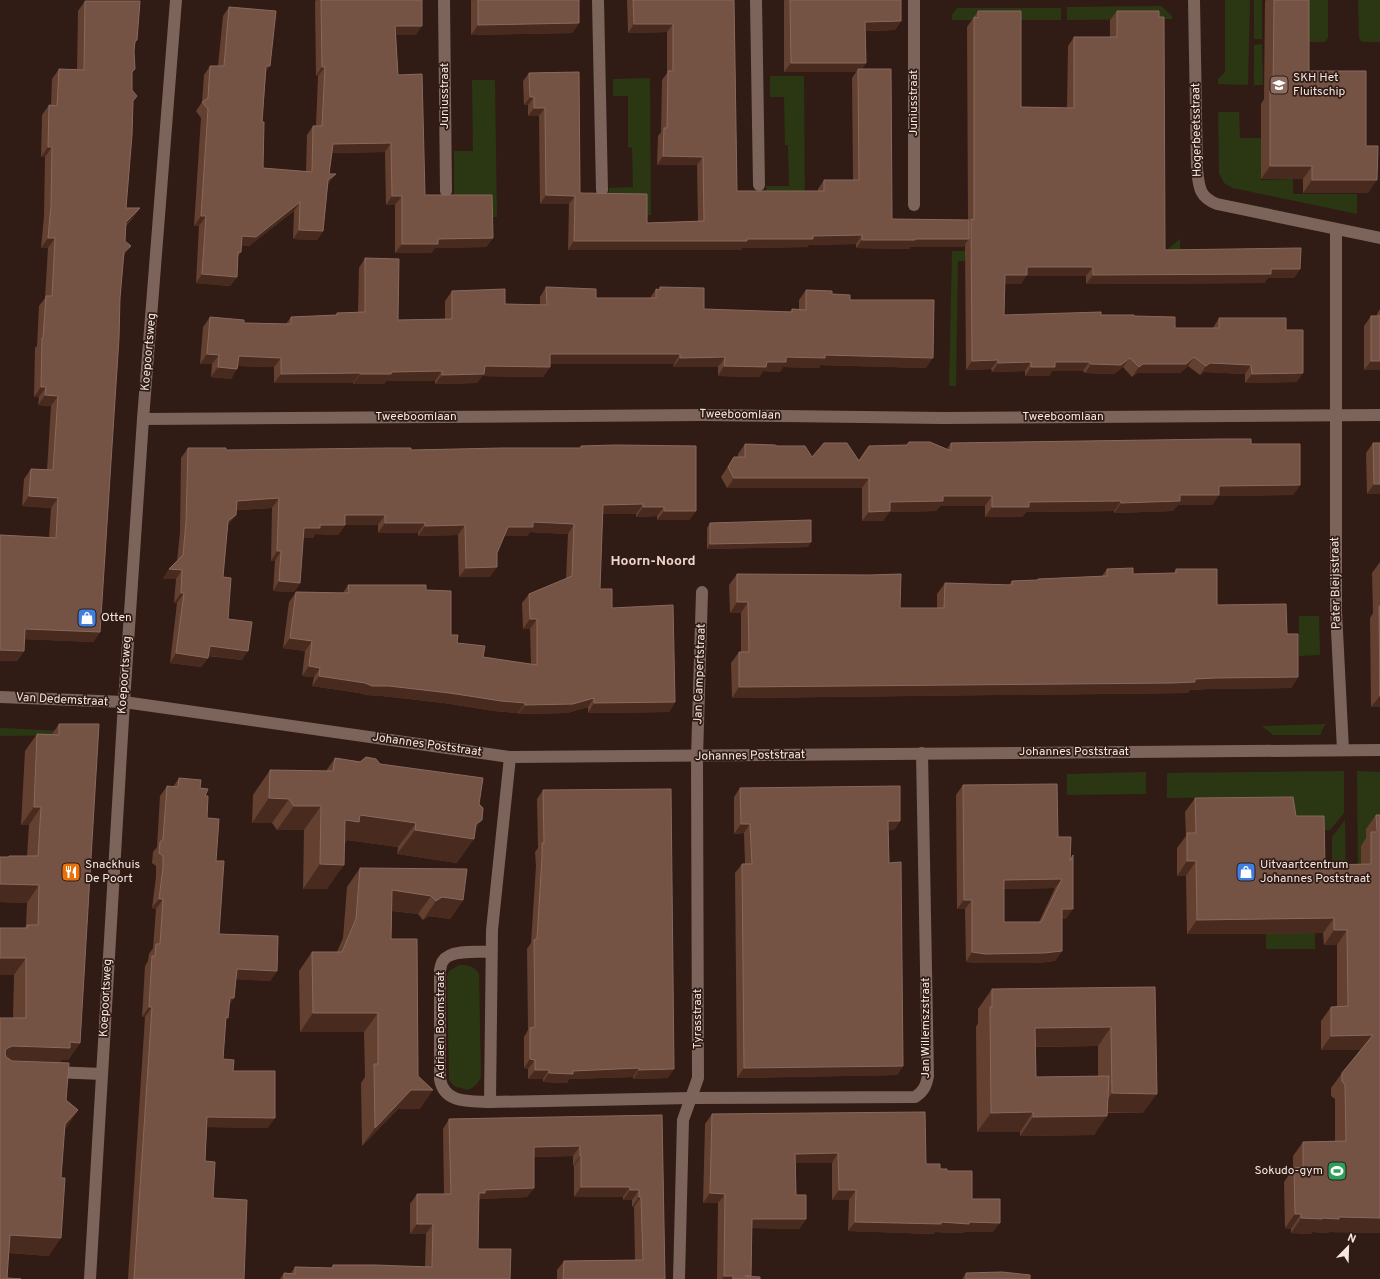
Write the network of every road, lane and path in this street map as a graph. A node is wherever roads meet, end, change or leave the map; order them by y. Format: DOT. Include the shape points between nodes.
graph roads {
  1 [pos="176,0"];
  2 [pos="444,0"];
  3 [pos="598,0"];
  4 [pos="756,0"];
  5 [pos="914,0"];
  6 [pos="1194,0"];
  7 [pos="759,185"];
  8 [pos="602,190"];
  9 [pos="446,191"];
  10 [pos="914,206"];
  11 [pos="1336,230"];
  12 [pos="1380,238"];
  13 [pos="1336,415"];
  14 [pos="1380,415"];
  15 [pos="143,419"];
  16 [pos="702,592"];
  17 [pos="0,697"];
  18 [pos="124,702"];
  19 [pos="1343,750"];
  20 [pos="1380,750"];
  21 [pos="922,753"];
  22 [pos="510,757"];
  23 [pos="697,757"];
  24 [pos="491,952"];
  25 [pos="42,1072"];
  26 [pos="102,1074"];
  27 [pos="691,1098"];
  28 [pos="490,1102"];
  29 [pos="90,1279"];
  30 [pos="679,1279"];
  1 -- 15 [label="street, Koepoortsweg"];
  2 -- 9 [label="street, Juniusstraat"];
  3 -- 8 [label="street"];
  4 -- 7 [label="street"];
  5 -- 10 [label="street, Juniusstraat"];
  6 -- 11 [label="street, Hogerbeetsstraat" via="1198,185 1202,194 1217,204"];
  11 -- 12 [label="street, Hogerbeetsstraat"];
  11 -- 13 [label="street"];
  13 -- 14 [label="street, Tweeboomlaan"];
  13 -- 15 [label="street, Tweeboomlaan" via="943,418 704,415"];
  13 -- 19 [label="street, Pater Bleijsstraat" via="1336,611"];
  15 -- 18 [label="street, Koepoortsweg"];
  16 -- 23 [label="street, Jan Campertstraat"];
  17 -- 18 [label="street, Van Dedemstraat"];
  18 -- 22 [label="street, Johannes Poststraat"];
  18 -- 26 [label="street, Koepoortsweg"];
  19 -- 20 [label="street, Johannes Poststraat"];
  19 -- 21 [label="street, Johannes Poststraat"];
  21 -- 23 [label="street, Johannes Poststraat"];
  21 -- 27 [label="street, Jan Willemszstraat" via="928,1076 922,1092 915,1097"];
  22 -- 23 [label="street, Johannes Poststraat"];
  22 -- 24 [label="street"];
  23 -- 27 [label="street, Tyrasstraat" via="698,1078"];
  24 -- 28 [label="street"];
  24 -- 28 [label="street, Adriaen Boomstraat" via="451,954 443,960 440,970 441,1084 448,1095 460,1101"];
  25 -- 26 [label="street"];
  26 -- 29 [label="street, Koepoortsweg"];
  27 -- 28 [label="street, Adriaen Boomstraat"];
  27 -- 30 [label="street, Tyrasstraat" via="683,1120"];
}
